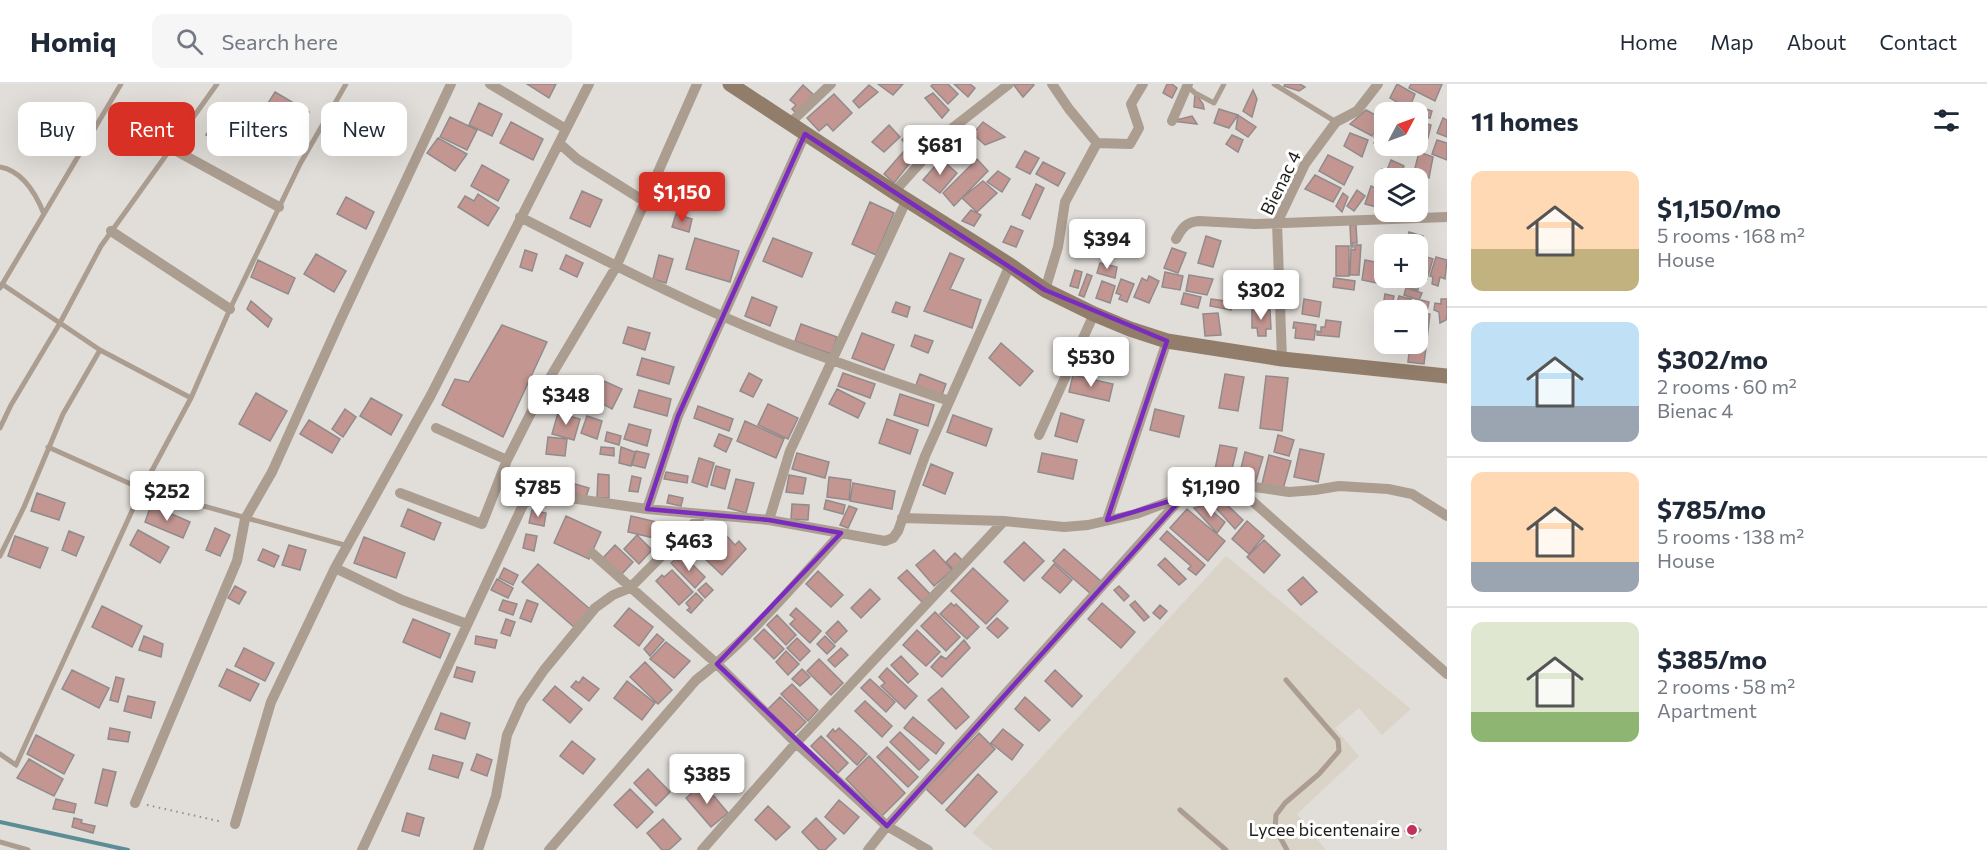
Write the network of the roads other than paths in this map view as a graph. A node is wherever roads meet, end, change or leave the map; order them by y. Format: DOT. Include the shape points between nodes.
graph roads {
  1 [pos="121,84"];
  2 [pos="217,84"];
  3 [pos="346,84"];
  4 [pos="452,84"];
  5 [pos="490,84"];
  6 [pos="589,84"];
  7 [pos="697,84"];
  8 [pos="730,84"];
  9 [pos="831,84"];
  10 [pos="1009,84"];
  11 [pos="1052,84"];
  12 [pos="1143,84"];
  13 [pos="1224,84"];
  14 [pos="1274,84"];
  15 [pos="1378,84"];
  16 [pos="1188,85"];
  17 [pos="195,115"];
  18 [pos="1172,121"];
  19 [pos="1336,122"];
  20 [pos="790,123"];
  21 [pos="566,129"];
  22 [pos="805,134"];
  23 [pos="559,143"];
  24 [pos="1097,143"];
  25 [pos="165,156"];
  26 [pos="186,156"];
  27 [pos="0,167"];
  28 [pos="901,196"];
  29 [pos="644,201"];
  30 [pos="279,207"];
  31 [pos="44,214"];
  32 [pos="520,217"];
  33 [pos="1447,217"];
  34 [pos="1277,223"];
  35 [pos="111,231"];
  36 [pos="1176,239"];
  37 [pos="1010,265"];
  38 [pos="616,267"];
  39 [pos="1,286"];
  40 [pos="1045,290"];
  41 [pos="230,309"];
  42 [pos="1094,314"];
  43 [pos="723,317"];
  44 [pos="60,323"];
  45 [pos="1167,340"];
  46 [pos="100,350"];
  47 [pos="1282,359"];
  48 [pos="833,361"];
  49 [pos="1447,376"];
  50 [pos="191,398"];
  51 [pos="949,401"];
  52 [pos="0,428"];
  53 [pos="436,428"];
  54 [pos="1039,435"];
  55 [pos="48,447"];
  56 [pos="507,460"];
  57 [pos="1233,484"];
  58 [pos="142,489"];
  59 [pos="400,493"];
  60 [pos="1183,496"];
  61 [pos="647,509"];
  62 [pos="703,514"];
  63 [pos="1447,516"];
  64 [pos="902,518"];
  65 [pos="245,519"];
  66 [pos="769,520"];
  67 [pos="1107,520"];
  68 [pos="1004,521"];
  69 [pos="841,533"];
  70 [pos="348,546"];
  71 [pos="592,553"];
  72 [pos="0,555"];
  73 [pos="335,568"];
  74 [pos="630,588"];
  75 [pos="467,624"];
  76 [pos="717,664"];
  77 [pos="1447,674"];
  78 [pos="1286,680"];
  79 [pos="796,743"];
  80 [pos="0,754"];
  81 [pos="135,803"];
  82 [pos="1180,810"];
  83 [pos="235,824"];
  84 [pos="887,826"];
  85 [pos="0,842"];
  86 [pos="28,850"];
  87 [pos="362,850"];
  88 [pos="478,850"];
  89 [pos="549,850"];
  90 [pos="702,850"];
  91 [pos="868,850"];
  92 [pos="927,850"];
  93 [pos="1226,850"];
  94 [pos="1287,850"];
  1 -- 31 [label="lane"];
  2 -- 17 [label="lane"];
  3 -- 30 [label="lane"];
  4 -- 65 [label="street" via="272,472"];
  5 -- 21 [label="street"];
  6 -- 21 [label="street"];
  7 -- 29 [label="street"];
  8 -- 20 [label="main road"];
  9 -- 20 [label="street"];
  10 -- 28 [label="street" via="950,130"];
  11 -- 24 [label="street"];
  12 -- 24 [label="street" via="1131,104 1139,128 1130,144"];
  13 -- 16 [label="lane" via="1214,103"];
  14 -- 19 [label="lane"];
  15 -- 19 [label="street, Bienac 4" via="1357,111"];
  16 -- 18 [label="street"];
  19 -- 34 [label="street, Bienac 4" via="1305,164"];
  20 -- 22 [label="main road"];
  21 -- 23 [label="street"];
  22 -- 28 [label="main road"];
  22 -- 43 [label="street"];
  23 -- 29 [label="street" via="577,159"];
  23 -- 32 [label="street"];
  24 -- 40 [label="street" via="1065,202 1058,247"];
  25 -- 35 [label="lane"];
  26 -- 30 [label="street"];
  27 -- 31 [label="lane" via="16,173 28,185"];
  28 -- 37 [label="main road"];
  28 -- 48 [label="street"];
  29 -- 38 [label="street"];
  30 -- 41 [label="lane"];
  31 -- 39 [label="lane"];
  32 -- 38 [label="street"];
  32 -- 70 [label="street" via="431,395"];
  33 -- 34 [label="street"];
  34 -- 36 [label="street" via="1190,221"];
  34 -- 47 [label="street, Bienac 4"];
  35 -- 41 [label="street"];
  35 -- 44 [label="lane"];
  37 -- 40 [label="main road"];
  37 -- 51 [label="street"];
  38 -- 43 [label="street"];
  38 -- 56 [label="street"];
  39 -- 44 [label="lane"];
  40 -- 42 [label="main road"];
  41 -- 50 [label="lane"];
  42 -- 45 [label="main road"];
  42 -- 54 [label="street"];
  43 -- 48 [label="street"];
  43 -- 61 [label="street" via="678,416"];
  44 -- 46 [label="lane"];
  44 -- 52 [label="lane"];
  45 -- 47 [label="main road"];
  45 -- 67 [label="street"];
  46 -- 50 [label="lane"];
  46 -- 55 [label="lane"];
  47 -- 49 [label="main road"];
  48 -- 51 [label="street"];
  48 -- 66 [label="street" via="790,451"];
  50 -- 58 [label="lane"];
  51 -- 64 [label="street"];
  53 -- 56 [label="street"];
  55 -- 58 [label="lane"];
  55 -- 72 [label="lane"];
  56 -- 59 [label="street" via="482,525"];
  57 -- 60 [label="street"];
  57 -- 63 [label="street" via="1289,492 1339,486 1388,489 1412,494"];
  57 -- 77 [label="street"];
  58 -- 65 [label="lane"];
  58 -- 80 [label="lane" via="16,765"];
  60 -- 67 [label="street" via="1136,514"];
  60 -- 84 [label="street"];
  61 -- 62 [label="street"];
  61 -- 75 [label="street" via="542,494 532,496 523,505"];
  62 -- 66 [label="street"];
  62 -- 74 [label="street"];
  64 -- 68 [label="street"];
  64 -- 69 [label="street" via="893,538 885,541"];
  65 -- 70 [label="lane"];
  65 -- 81 [label="street" via="237,561"];
  66 -- 69 [label="street"];
  67 -- 68 [label="street" via="1064,527"];
  68 -- 79 [label="street"];
  69 -- 76 [label="street"];
  70 -- 73 [label="street"];
  71 -- 74 [label="street"];
  73 -- 75 [label="street" via="402,600"];
  73 -- 83 [label="street" via="271,702"];
  74 -- 76 [label="street"];
  74 -- 88 [label="street" via="595,608 522,702 507,735 496,796"];
  75 -- 87 [label="street"];
  76 -- 79 [label="street"];
  76 -- 89 [label="street" via="696,680"];
  78 -- 94 [label="lane" via="1338,740 1339,751 1276,815 1275,828"];
  79 -- 84 [label="street"];
  79 -- 90 [label="street"];
  82 -- 93 [label="lane"];
  84 -- 91 [label="street"];
  84 -- 92 [label="street"];
  85 -- 86 [label="lane"];
}
